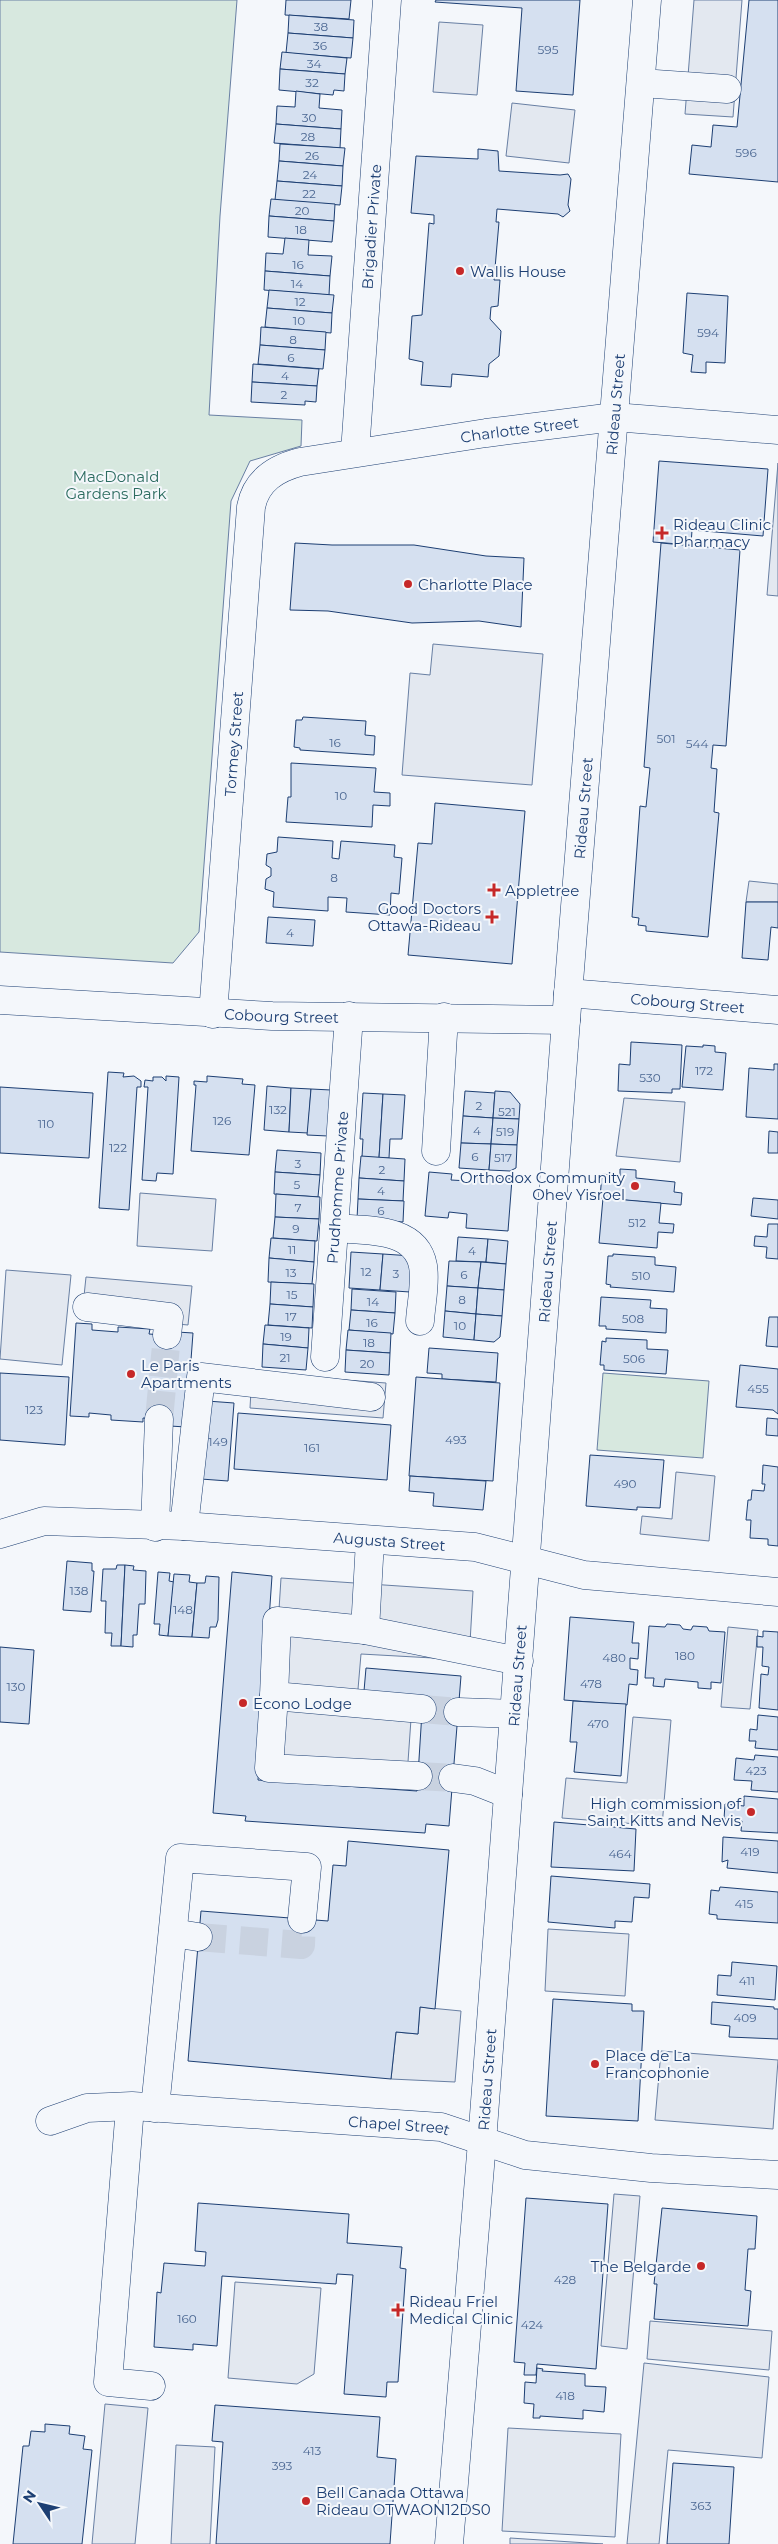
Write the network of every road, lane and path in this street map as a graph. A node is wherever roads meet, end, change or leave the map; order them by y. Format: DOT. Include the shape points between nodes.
graph roads {
  1 [pos="387,0"];
  2 [pos="647,0"];
  3 [pos="641,83"];
  4 [pos="727,90"];
  5 [pos="614,417"];
  6 [pos="778,430"];
  7 [pos="355,452"];
  8 [pos="266,478"];
  9 [pos="0,1000"];
  10 [pos="567,1006"];
  11 [pos="778,1010"];
  12 [pos="213,1014"];
  13 [pos="349,1016"];
  14 [pos="444,1017"];
  15 [pos="436,1151"];
  16 [pos="334,1228"];
  17 [pos="87,1307"];
  18 [pos="420,1321"];
  19 [pos="168,1335"];
  20 [pos="325,1357"];
  21 [pos="370,1397"];
  22 [pos="159,1419"];
  23 [pos="184,1526"];
  24 [pos="155,1527"];
  25 [pos="0,1534"];
  26 [pos="370,1541"];
  27 [pos="526,1560"];
  28 [pos="778,1592"];
  29 [pos="365,1630"];
  30 [pos="518,1661"];
  31 [pos="274,1696"];
  32 [pos="422,1709"];
  33 [pos="458,1712"];
  34 [pos="514,1714"];
  35 [pos="418,1776"];
  36 [pos="453,1778"];
  37 [pos="508,1794"];
  38 [pos="302,1919"];
  39 [pos="142,2107"];
  40 [pos="50,2121"];
  41 [pos="482,2142"];
  42 [pos="778,2175"];
  43 [pos="151,2386"];
  44 [pos="449,2544"];
  1 -- 7 [label="street, Brigadier Private"];
  2 -- 3 [label="street, Rideau Street"];
  3 -- 4 [label="street"];
  3 -- 5 [label="street, Rideau Street"];
  5 -- 6 [label="street, Charlotte Street"];
  5 -- 7 [label="street, Charlotte Street"];
  5 -- 10 [label="street, Rideau Street"];
  7 -- 8 [label="street, Charlotte Street" via="282,467"];
  8 -- 12 [label="street, Tormey Street" via="251,507"];
  9 -- 12 [label="street, Cobourg Street"];
  10 -- 11 [label="street, Cobourg Street"];
  10 -- 14 [label="street, Cobourg Street"];
  10 -- 27 [label="street, Rideau Street"];
  12 -- 13 [label="street, Cobourg Street"];
  13 -- 14 [label="street, Cobourg Street"];
  13 -- 16 [label="street, Prudhomme Private"];
  14 -- 15 [label="street"];
  16 -- 18 [label="street" via="397,1235 413,1248 423,1266"];
  16 -- 20 [label="street, Prudhomme Private"];
  17 -- 19 [label="street" via="169,1317"];
  21 -- 23 [label="street" via="201,1378"];
  22 -- 24 [label="street"];
  23 -- 24 [label="street, Augusta Street"];
  23 -- 26 [label="street, Augusta Street"];
  24 -- 25 [label="street, Augusta Street" via="44,1522"];
  26 -- 27 [label="street, Augusta Street" via="476,1548"];
  26 -- 29 [label="street"];
  27 -- 28 [label="street, Augusta Street" via="584,1575"];
  27 -- 30 [label="street, Rideau Street"];
  29 -- 30 [label="street"];
  29 -- 31 [label="street" via="277,1621"];
  30 -- 34 [label="street, Rideau Street"];
  31 -- 32 [label="street"];
  31 -- 35 [label="street" via="270,1768"];
  33 -- 34 [label="street"];
  34 -- 37 [label="street, Rideau Street"];
  36 -- 37 [label="street" via="475,1781"];
  37 -- 41 [label="street, Rideau Street"];
  38 -- 39 [label="street" via="307,1867 180,1858 186,1935"];
  39 -- 40 [label="street, Chapel Street" via="88,2108"];
  39 -- 41 [label="street, Chapel Street" via="441,2127"];
  39 -- 43 [label="street" via="108,2382"];
  41 -- 42 [label="street, Chapel Street" via="525,2155 651,2168"];
  41 -- 44 [label="street, Rideau Street"];
}
